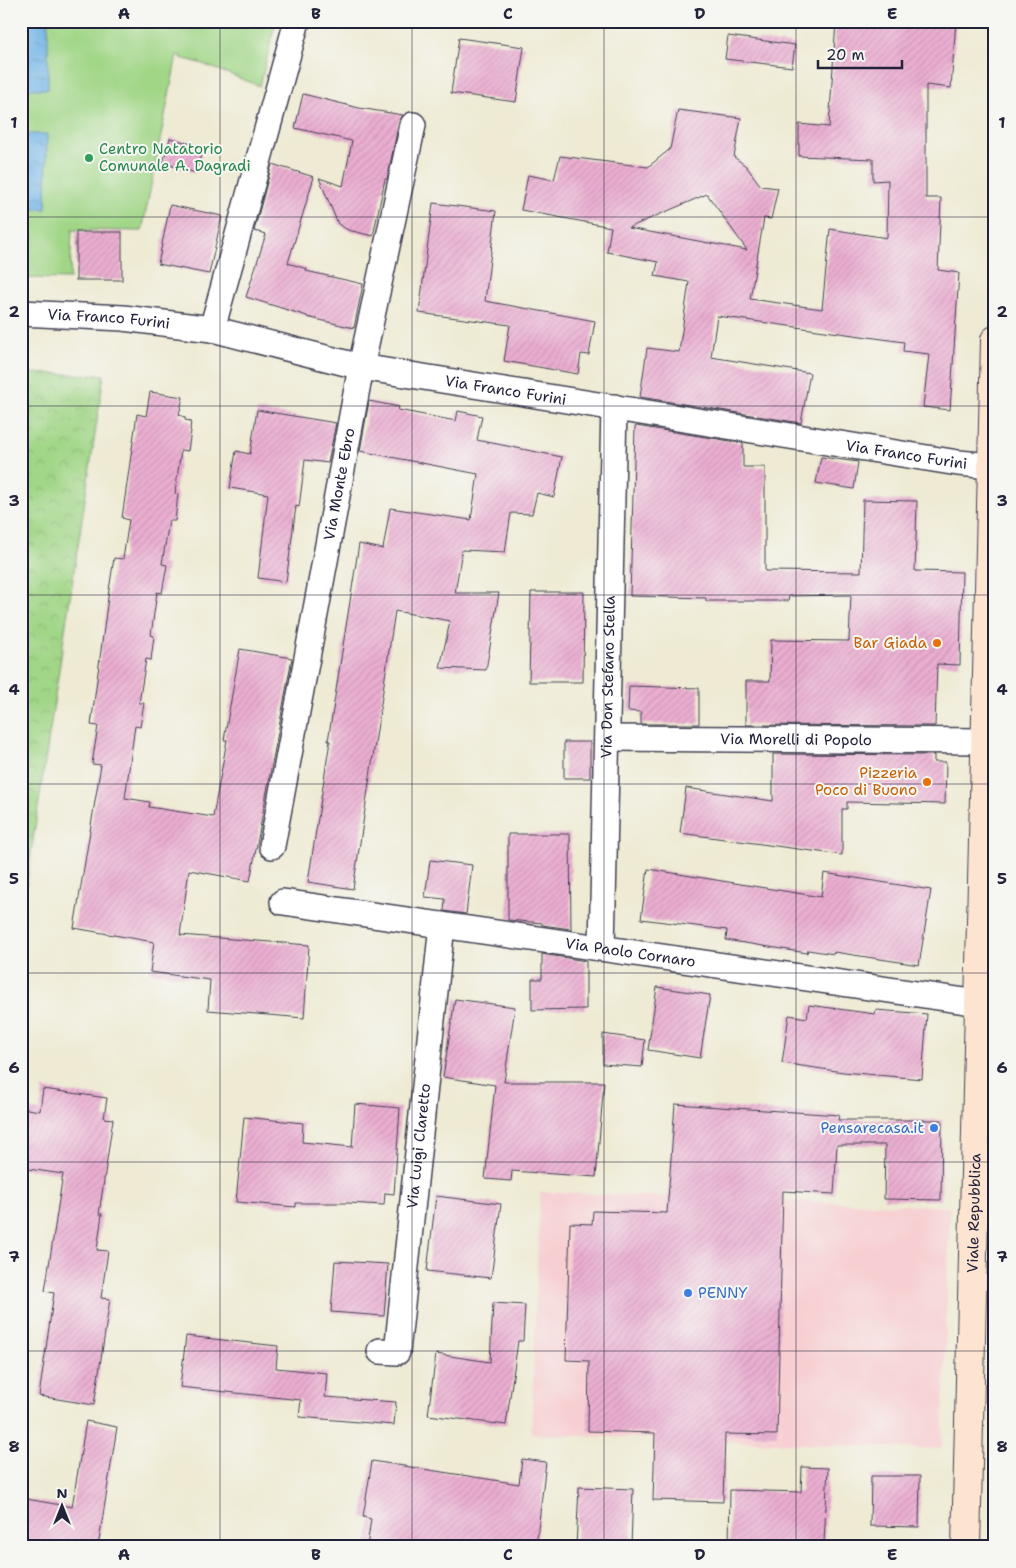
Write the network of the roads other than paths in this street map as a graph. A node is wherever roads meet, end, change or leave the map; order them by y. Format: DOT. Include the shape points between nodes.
graph roads {
  1 [pos="297,21"];
  2 [pos="413,124"];
  3 [pos="21,313"];
  4 [pos="212,329"];
  5 [pos="995,340"];
  6 [pos="361,367"];
  7 [pos="614,407"];
  8 [pos="992,466"];
  9 [pos="607,738"];
  10 [pos="985,741"];
  11 [pos="272,846"];
  12 [pos="283,902"];
  13 [pos="442,926"];
  14 [pos="602,948"];
  15 [pos="979,1003"];
  16 [pos="380,1351"];
  17 [pos="966,1547"];
  1 -- 4 [label="street"];
  2 -- 6 [label="street, Via Monte Ebro"];
  3 -- 4 [label="street, Via Franco Furini" via="123,318"];
  4 -- 6 [label="street, Via Franco Furini"];
  5 -- 8 [label="main road, Viale Repubblica"];
  6 -- 7 [label="street, Via Franco Furini"];
  6 -- 11 [label="street, Via Monte Ebro"];
  7 -- 8 [label="street, Via Franco Furini"];
  7 -- 9 [label="street, Via Don Stefano Stella"];
  8 -- 10 [label="main road, Viale Repubblica"];
  9 -- 10 [label="street, Via Morelli di Popolo"];
  9 -- 14 [label="street, Via Don Stefano Stella"];
  10 -- 15 [label="main road, Viale Repubblica"];
  12 -- 13 [label="street, Via Paolo Cornaro"];
  13 -- 14 [label="street, Via Paolo Cornaro"];
  13 -- 16 [label="street, Via Luigi Claretto" via="397,1352"];
  14 -- 15 [label="street, Via Paolo Cornaro"];
  15 -- 17 [label="main road, Viale Repubblica"];
}
